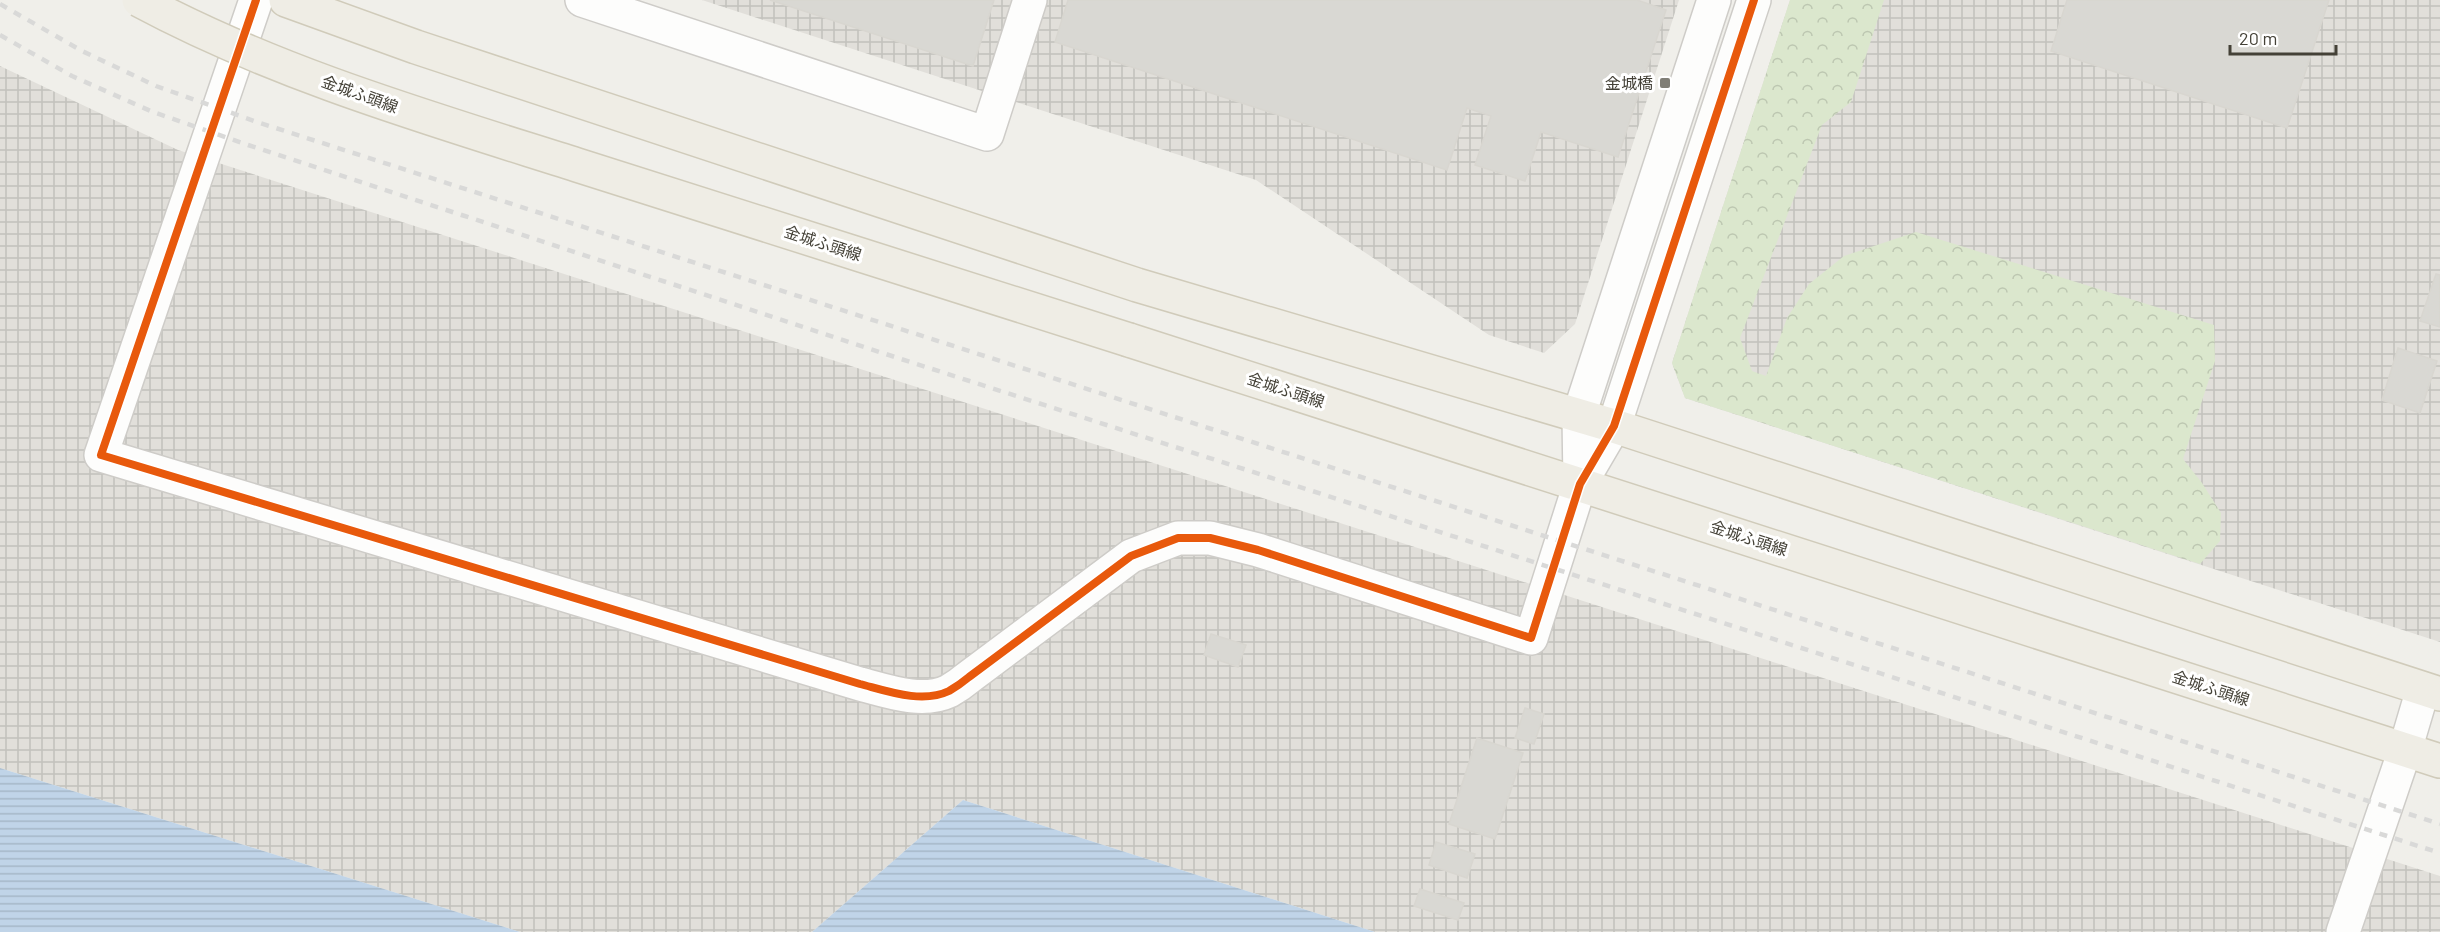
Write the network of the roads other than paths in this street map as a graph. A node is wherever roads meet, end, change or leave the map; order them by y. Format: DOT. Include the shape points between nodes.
graph roads {
  1 [pos="139,0"];
  2 [pos="256,0"];
  3 [pos="286,0"];
  4 [pos="582,0"];
  5 [pos="1030,0"];
  6 [pos="1714,0"];
  7 [pos="1754,0"];
  8 [pos="1579,416"];
  9 [pos="1614,426"];
  10 [pos="1580,484"];
  11 [pos="2432,691"];
  12 [pos="2405,750"];
  13 [pos="2440,761"];
  14 [pos="2343,932"];
  1 -- 10 [label="main road, 金城ふ頭線, bridge" via="255,55 397,107"];
  2 -- 10 [label="street" via="101,455 860,684 896,694 929,696 948,691 969,677 1131,556 1178,538 1210,538 1258,550 1531,638"];
  3 -- 8 [label="main road" via="416,47 1137,285"];
  4 -- 5 [label="street" via="987,134"];
  6 -- 8 [label="street"];
  7 -- 9 [label="street"];
  8 -- 9 [label="main road"];
  8 -- 10 [label="street"];
  9 -- 10 [label="street"];
  9 -- 11 [label="main road"];
  10 -- 12 [label="main road, 金城ふ頭線"];
  11 -- 12 [label="street"];
  12 -- 13 [label="main road, 金城ふ頭線"];
  12 -- 14 [label="street"];
}
